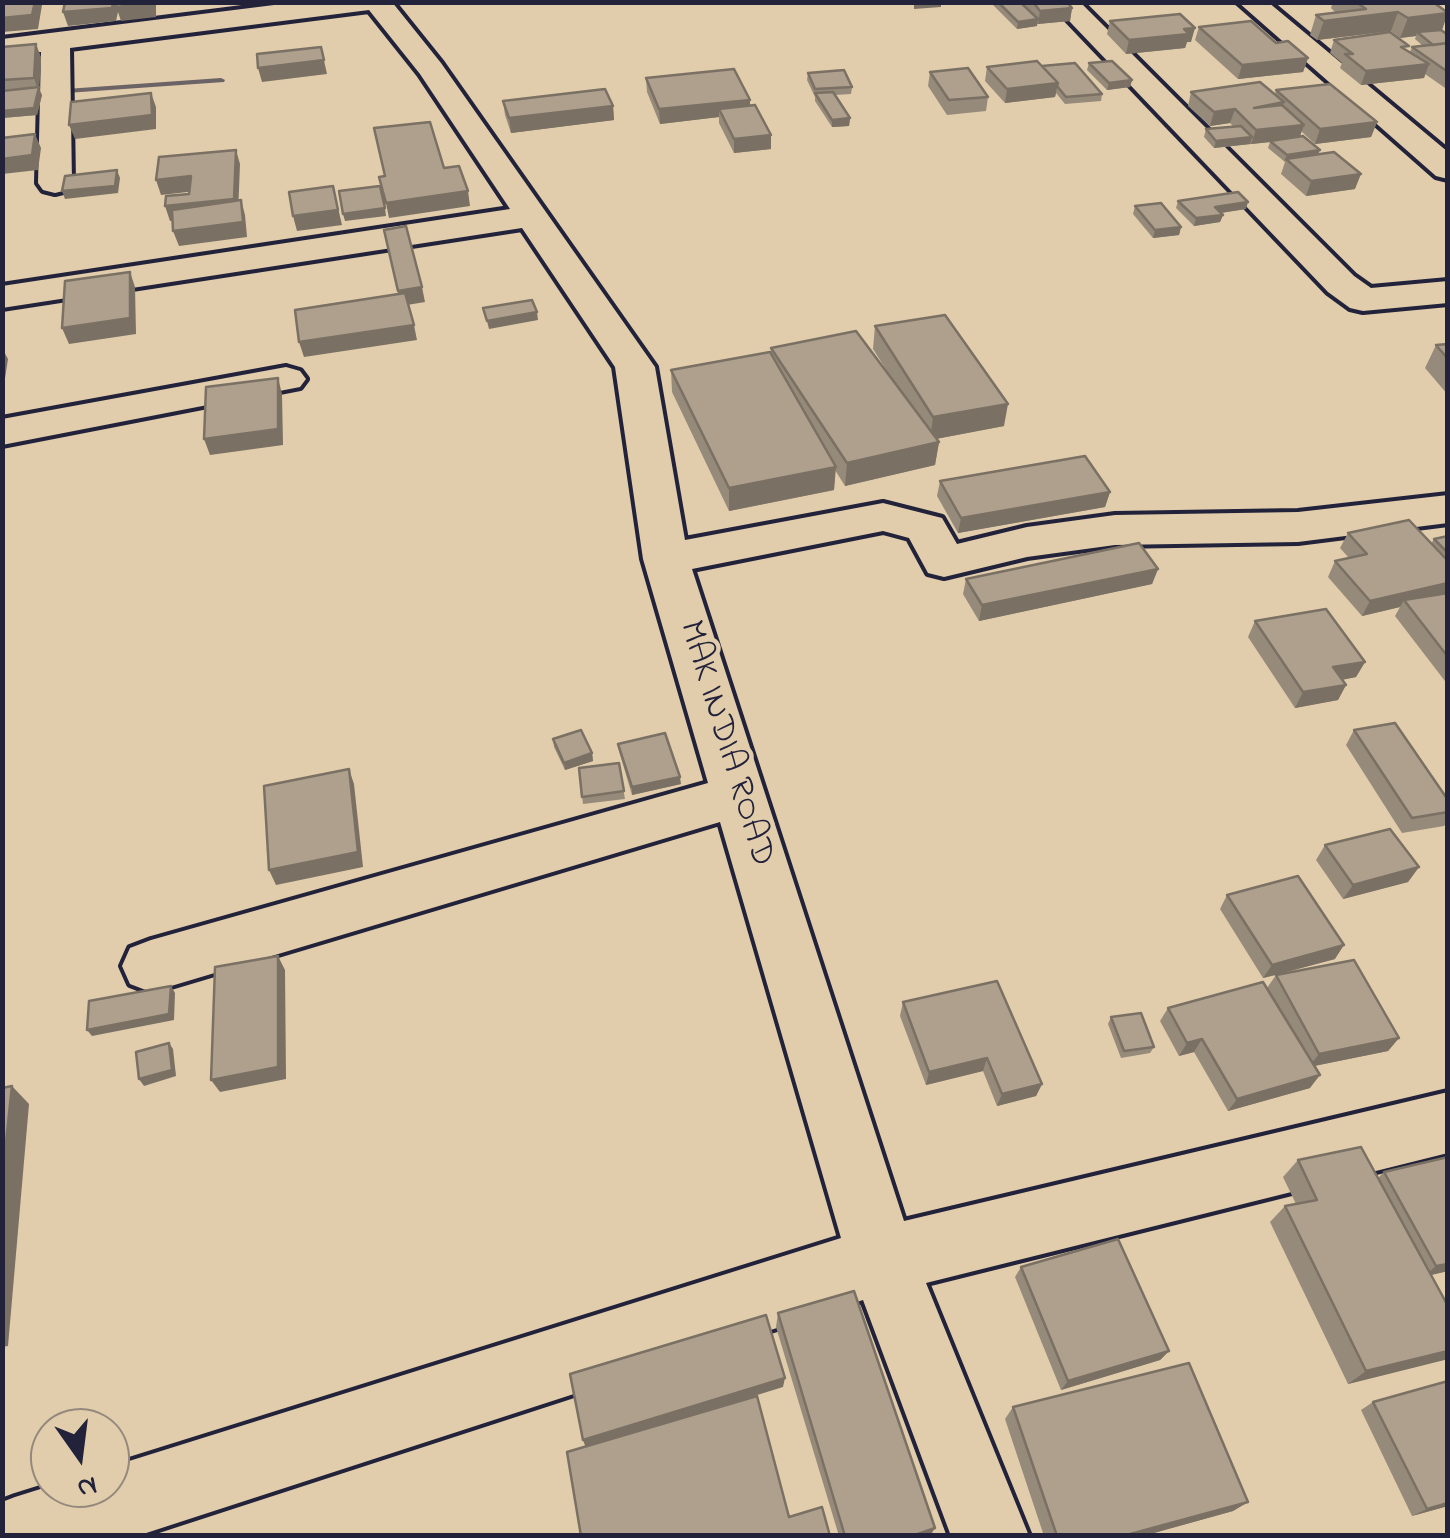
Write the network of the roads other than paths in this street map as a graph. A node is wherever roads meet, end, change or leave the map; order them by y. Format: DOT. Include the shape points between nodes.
graph roads {
  1 [pos="368,2"];
  2 [pos="378,2"];
  3 [pos="1064,2"];
  4 [pos="1250,2"];
  5 [pos="56,41"];
  6 [pos="2,48"];
  7 [pos="1434,145"];
  8 [pos="1448,169"];
  9 [pos="55,183"];
  10 [pos="532,216"];
  11 [pos="1448,292"];
  12 [pos="2,297"];
  13 [pos="286,379"];
  14 [pos="2,432"];
  15 [pos="1448,509"];
  16 [pos="666,559"];
  17 [pos="739,795"];
  18 [pos="152,966"];
  19 [pos="1448,1122"];
  20 [pos="882,1260"];
  21 [pos="15,1536"];
  22 [pos="990,1536"];
  1 -- 5 [label="street"];
  2 -- 10 [label="street, MAK INDIA ROAD"];
  3 -- 11 [label="street" via="1362,300"];
  4 -- 7 [label="street"];
  5 -- 6 [label="street"];
  5 -- 9 [label="street"];
  7 -- 8 [label="street"];
  10 -- 12 [label="street"];
  10 -- 16 [label="street, MAK INDIA ROAD" via="635,367"];
  13 -- 14 [label="street"];
  15 -- 16 [label="street" via="1298,528 1115,530 944,562 926,528 883,517"];
  16 -- 17 [label="street, MAK INDIA ROAD"];
  17 -- 18 [label="street"];
  17 -- 20 [label="street, MAK INDIA ROAD"];
  19 -- 20 [label="street"];
  20 -- 21 [label="street"];
  20 -- 22 [label="street, MAK INDIA ROAD"];
}
